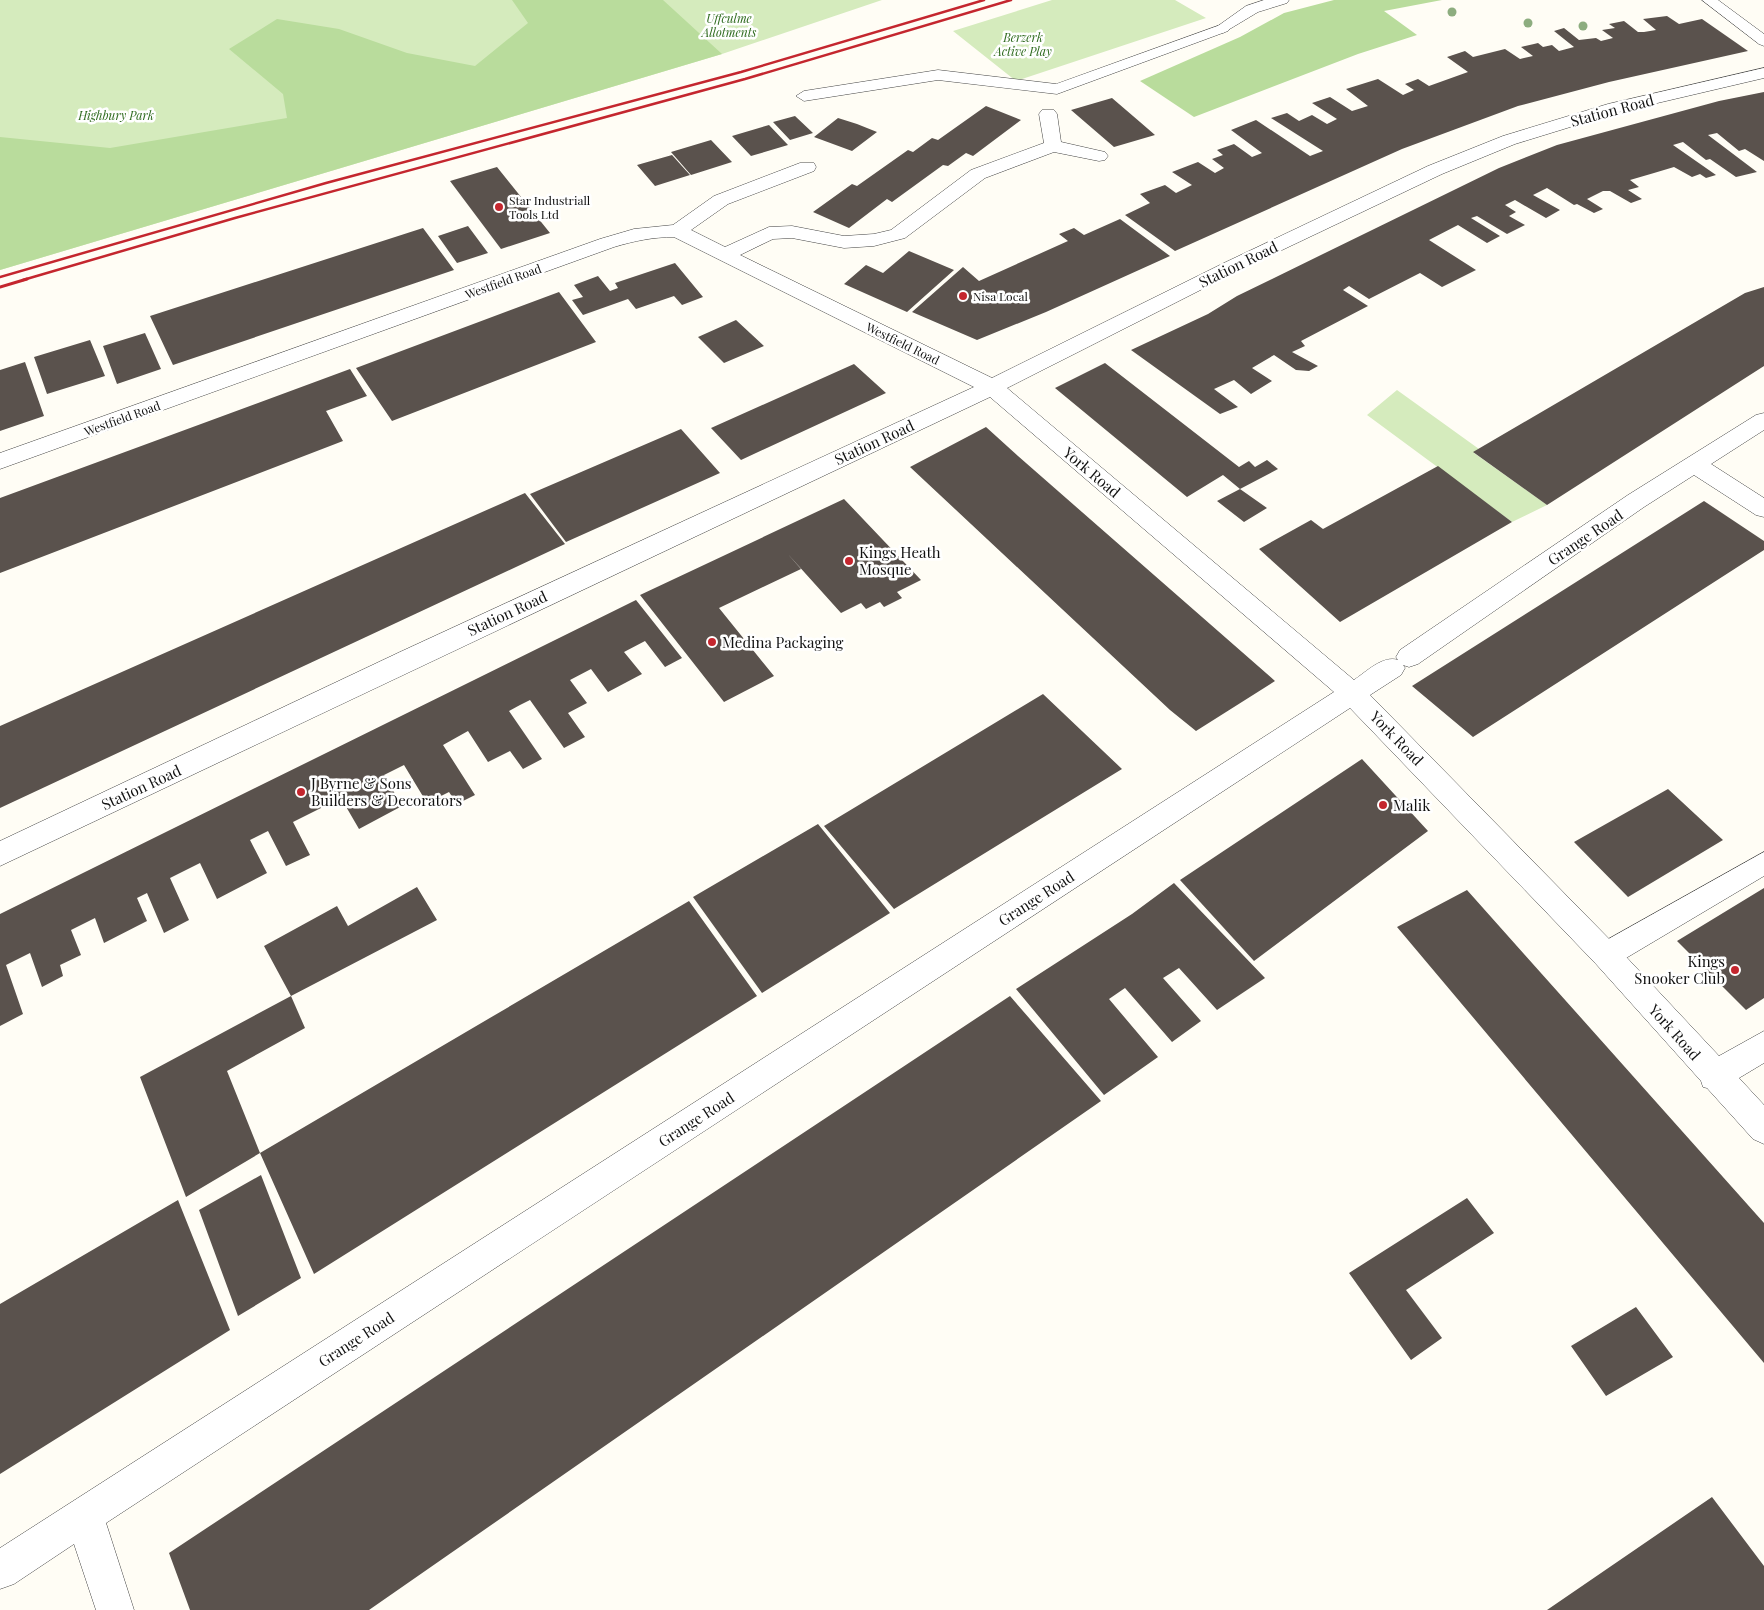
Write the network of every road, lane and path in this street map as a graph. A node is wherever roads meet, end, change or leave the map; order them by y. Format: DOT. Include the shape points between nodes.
graph roads {
  1 [pos="1281,0"];
  2 [pos="1709,0"];
  3 [pos="1223,28"];
  4 [pos="1764,41"];
  5 [pos="1764,73"];
  6 [pos="804,96"];
  7 [pos="1048,114"];
  8 [pos="1053,146"];
  9 [pos="1099,156"];
  10 [pos="807,167"];
  11 [pos="678,231"];
  12 [pos="724,255"];
  13 [pos="992,387"];
  14 [pos="1764,420"];
  15 [pos="0,462"];
  16 [pos="1696,465"];
  17 [pos="1764,509"];
  18 [pos="1352,693"];
  19 [pos="0,854"];
  20 [pos="1764,863"];
  21 [pos="1606,956"];
  22 [pos="1764,1046"];
  23 [pos="1714,1076"];
  24 [pos="1764,1128"];
  25 [pos="84,1515"];
  26 [pos="0,1570"];
  27 [pos="115,1610"];
  1 -- 3 [label="street" via="1252,9"];
  2 -- 4 [label="lane"];
  3 -- 6 [label="lane" via="1057,89 938,75"];
  5 -- 13 [label="street, Station Road" via="1638,102 1490,147 1242,262"];
  7 -- 8 [label="street"];
  8 -- 9 [label="street"];
  8 -- 12 [label="street" via="978,174 898,234 844,242 792,232 769,233"];
  10 -- 11 [label="street" via="721,200"];
  11 -- 12 [label="street, Westfield Road"];
  11 -- 15 [label="street, Westfield Road" via="628,234"];
  12 -- 13 [label="street, Westfield Road"];
  13 -- 18 [label="street, York Road"];
  13 -- 19 [label="street, Station Road"];
  14 -- 16 [label="street, Grange Road"];
  16 -- 17 [label="street"];
  16 -- 18 [label="street, Grange Road"];
  18 -- 21 [label="street, York Road"];
  18 -- 25 [label="street, Grange Road"];
  20 -- 21 [label="lane"];
  21 -- 23 [label="street, York Road"];
  22 -- 23 [label="street"];
  23 -- 24 [label="street, York Road"];
  25 -- 26 [label="street, Grange Road"];
  25 -- 27 [label="street"];
}
